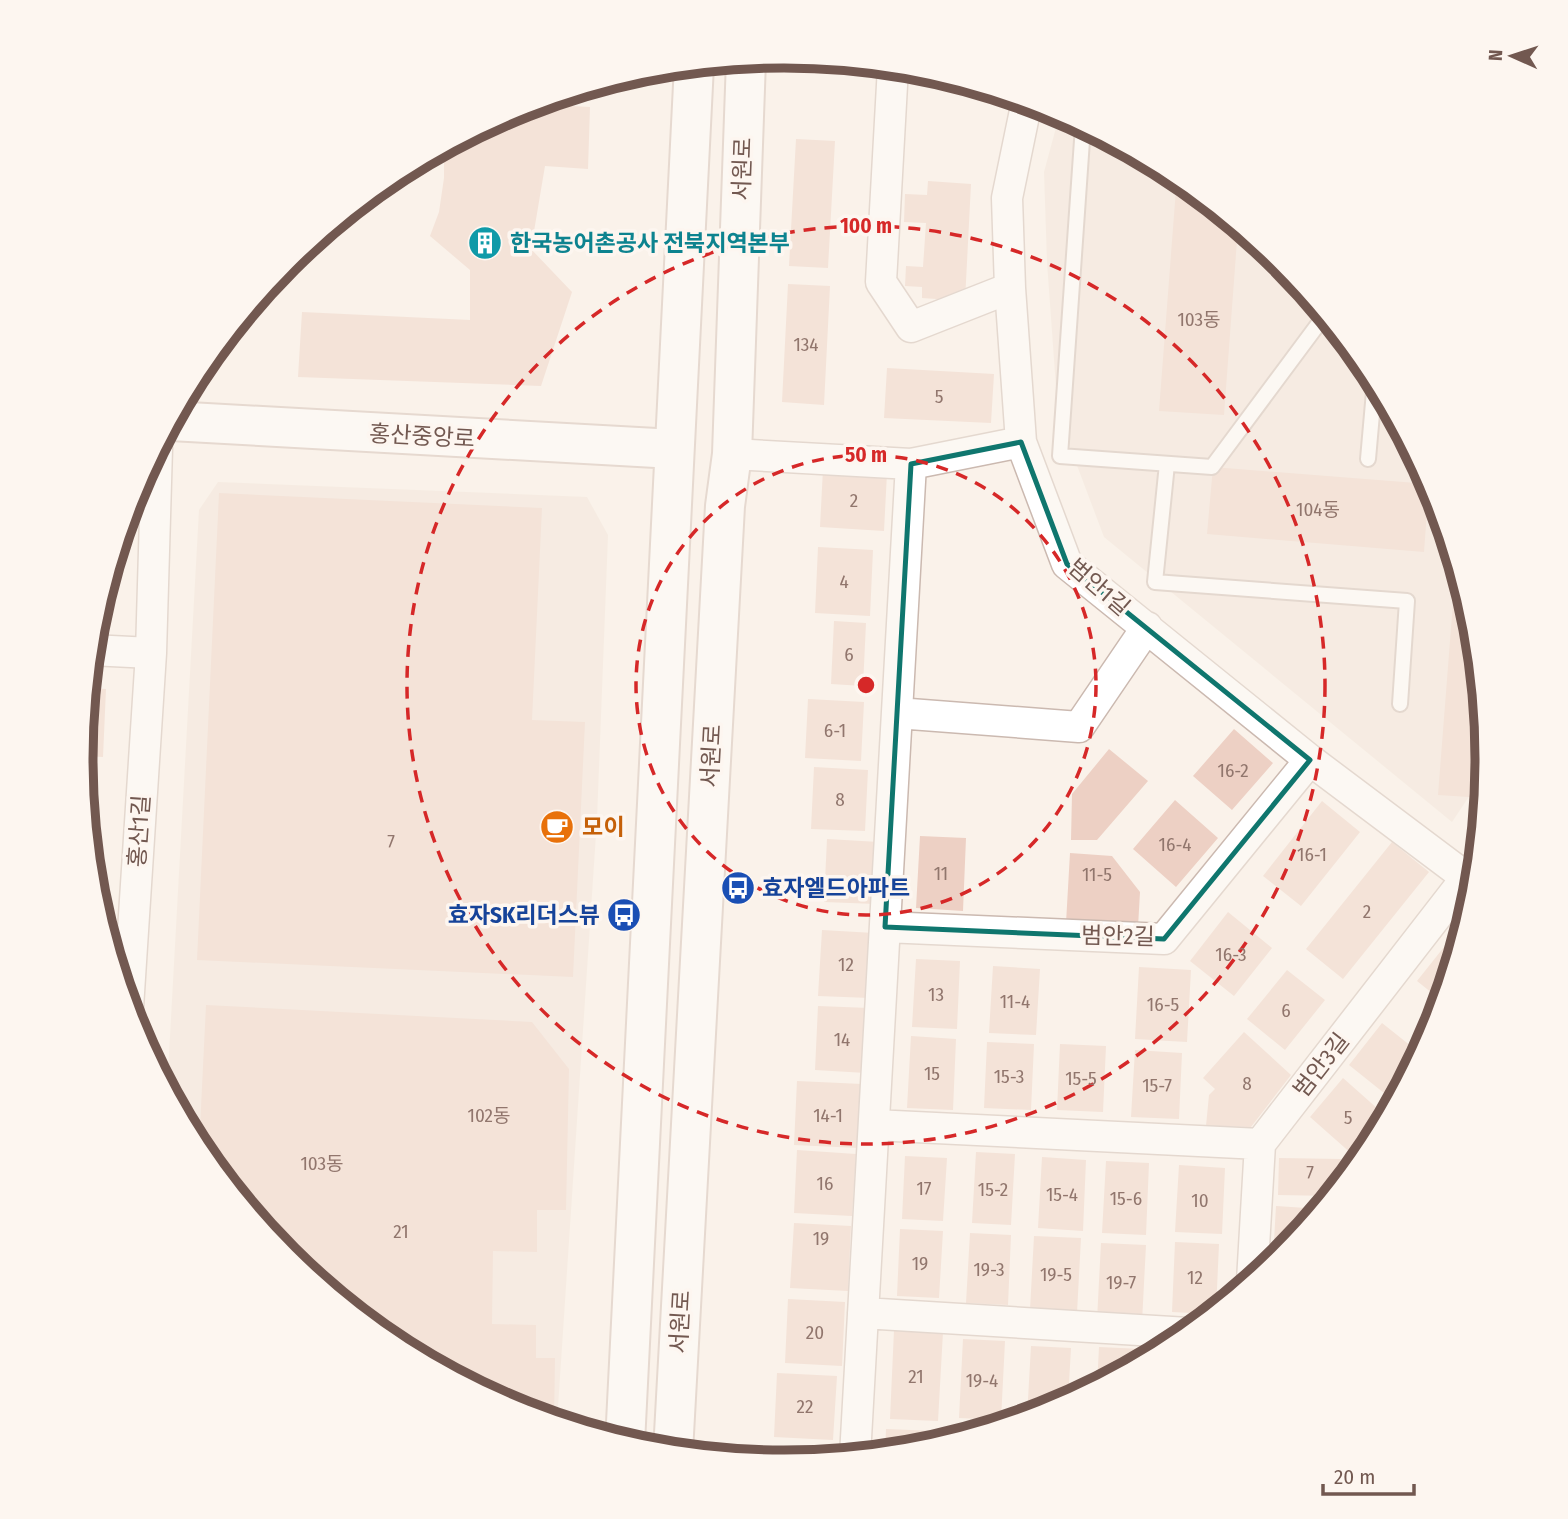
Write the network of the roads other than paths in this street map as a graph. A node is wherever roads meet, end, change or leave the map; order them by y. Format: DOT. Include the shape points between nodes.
graph roads {
  1 [pos="746,70"];
  2 [pos="694,74"];
  3 [pos="892,77"];
  4 [pos="1025,112"];
  5 [pos="1082,136"];
  6 [pos="1010,288"];
  7 [pos="1319,323"];
  8 [pos="1373,398"];
  9 [pos="181,422"];
  10 [pos="1021,442"];
  11 [pos="674,449"];
  12 [pos="732,454"];
  13 [pos="1368,459"];
  14 [pos="911,464"];
  15 [pos="1167,464"];
  16 [pos="156,471"];
  17 [pos="1147,627"];
  18 [pos="102,651"];
  19 [pos="151,653"];
  20 [pos="1400,704"];
  21 [pos="897,713"];
  22 [pos="1310,760"];
  23 [pos="1466,870"];
  24 [pos="1463,888"];
  25 [pos="885,927"];
  26 [pos="130,984"];
  27 [pos="874,1125"];
  28 [pos="1260,1143"];
  29 [pos="1253,1267"];
  30 [pos="863,1313"];
  31 [pos="1171,1332"];
  32 [pos="626,1432"];
  33 [pos="674,1441"];
  34 [pos="856,1447"];
  1 -- 12 [label="main road, 서원로"];
  2 -- 11 [label="main road"];
  3 -- 6 [label="street" via="881,282 911,327"];
  4 -- 6 [label="street, 범안1길" via="1007,198"];
  5 -- 15 [label="lane" via="1060,456"];
  6 -- 10 [label="street, 범안1길"];
  7 -- 15 [label="lane" via="1212,467"];
  8 -- 13 [label="lane"];
  9 -- 11 [label="main road, 홍산중앙로"];
  10 -- 14 [label="street"];
  10 -- 17 [label="street, 범안1길" via="1066,564"];
  11 -- 32 [label="main road"];
  12 -- 14 [label="street"];
  12 -- 33 [label="main road, 서원로" via="725,506"];
  14 -- 21 [label="street"];
  15 -- 20 [label="lane" via="1155,582 1407,601"];
  16 -- 19 [label="street, 홍산1길"];
  17 -- 21 [label="street" via="1079,727"];
  17 -- 22 [label="street, 범안1길"];
  18 -- 19 [label="street"];
  19 -- 26 [label="street, 홍산1길"];
  21 -- 25 [label="street"];
  22 -- 23 [label="street, 범안1길"];
  22 -- 25 [label="street, 범안2길" via="1164,939"];
  24 -- 28 [label="street, 범안3길"];
  25 -- 27 [label="street"];
  27 -- 28 [label="street"];
  27 -- 30 [label="street"];
  28 -- 29 [label="street"];
  30 -- 31 [label="street"];
  30 -- 34 [label="street"];
}
